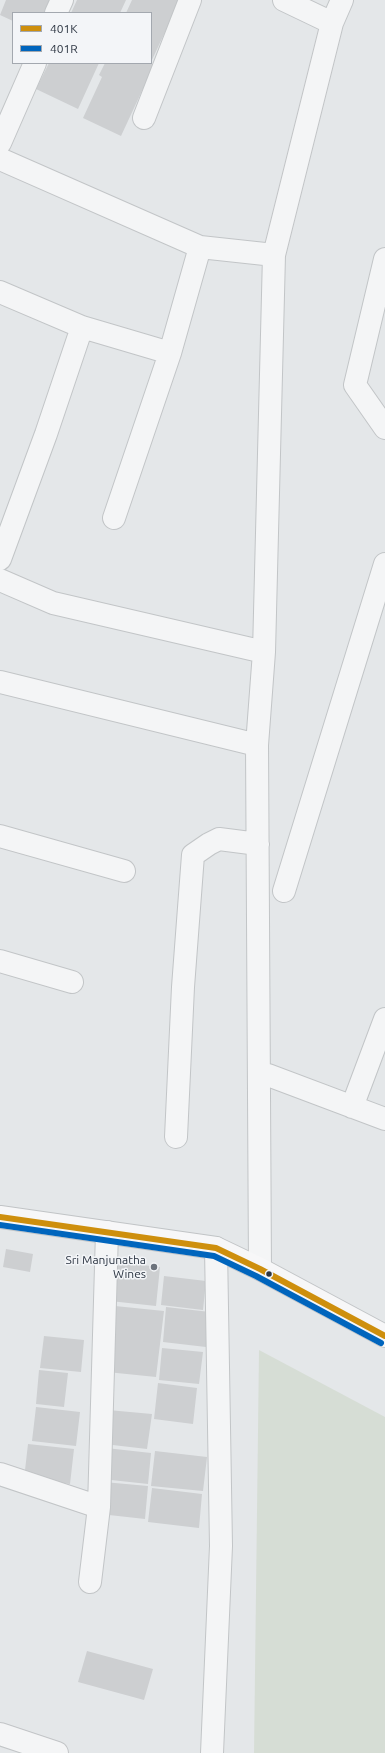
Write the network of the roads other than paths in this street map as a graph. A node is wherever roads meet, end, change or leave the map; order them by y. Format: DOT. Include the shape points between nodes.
graph roads {
  1 [pos="62,0"];
  2 [pos="190,0"];
  3 [pos="284,0"];
  4 [pos="342,0"];
  5 [pos="56,12"];
  6 [pos="332,23"];
  7 [pos="35,64"];
  8 [pos="144,118"];
  9 [pos="0,142"];
  10 [pos="0,159"];
  11 [pos="200,247"];
  12 [pos="274,255"];
  13 [pos="385,259"];
  14 [pos="0,292"];
  15 [pos="82,327"];
  16 [pos="170,353"];
  17 [pos="385,428"];
  18 [pos="114,518"];
  19 [pos="0,559"];
  20 [pos="385,564"];
  21 [pos="0,580"];
  22 [pos="264,652"];
  23 [pos="0,682"];
  24 [pos="257,745"];
  25 [pos="0,836"];
  26 [pos="258,844"];
  27 [pos="124,871"];
  28 [pos="284,891"];
  29 [pos="0,961"];
  30 [pos="72,982"];
  31 [pos="385,1019"];
  32 [pos="268,1075"];
  33 [pos="352,1107"];
  34 [pos="385,1119"];
  35 [pos="176,1137"];
  36 [pos="0,1217"];
  37 [pos="107,1232"];
  38 [pos="216,1248"];
  39 [pos="260,1268"];
  40 [pos="385,1336"];
  41 [pos="0,1474"];
  42 [pos="99,1506"];
  43 [pos="90,1582"];
  44 [pos="3,1742"];
  45 [pos="57,1753"];
  46 [pos="212,1753"];
  1 -- 5 [label="street"];
  2 -- 8 [label="street"];
  3 -- 6 [label="street"];
  4 -- 6 [label="street"];
  6 -- 12 [label="street"];
  7 -- 9 [label="street"];
  10 -- 11 [label="street"];
  11 -- 12 [label="street"];
  11 -- 16 [label="street"];
  12 -- 22 [label="street"];
  13 -- 17 [label="street" via="355,384"];
  14 -- 15 [label="street"];
  15 -- 16 [label="street"];
  15 -- 19 [label="street"];
  16 -- 18 [label="street"];
  20 -- 28 [label="street"];
  21 -- 22 [label="street" via="53,603"];
  22 -- 24 [label="street"];
  23 -- 24 [label="street"];
  24 -- 26 [label="street"];
  25 -- 27 [label="street"];
  26 -- 35 [label="street" via="219,839 193,855 183,987"];
  26 -- 39 [label="street"];
  29 -- 30 [label="street"];
  31 -- 33 [label="street"];
  32 -- 33 [label="street"];
  33 -- 34 [label="street"];
  36 -- 37 [label="main road"];
  37 -- 38 [label="main road"];
  37 -- 42 [label="street"];
  38 -- 39 [label="main road"];
  38 -- 46 [label="street" via="221,1546"];
  39 -- 40 [label="main road"];
  41 -- 42 [label="street"];
  42 -- 43 [label="street"];
  44 -- 45 [label="street"];
}
